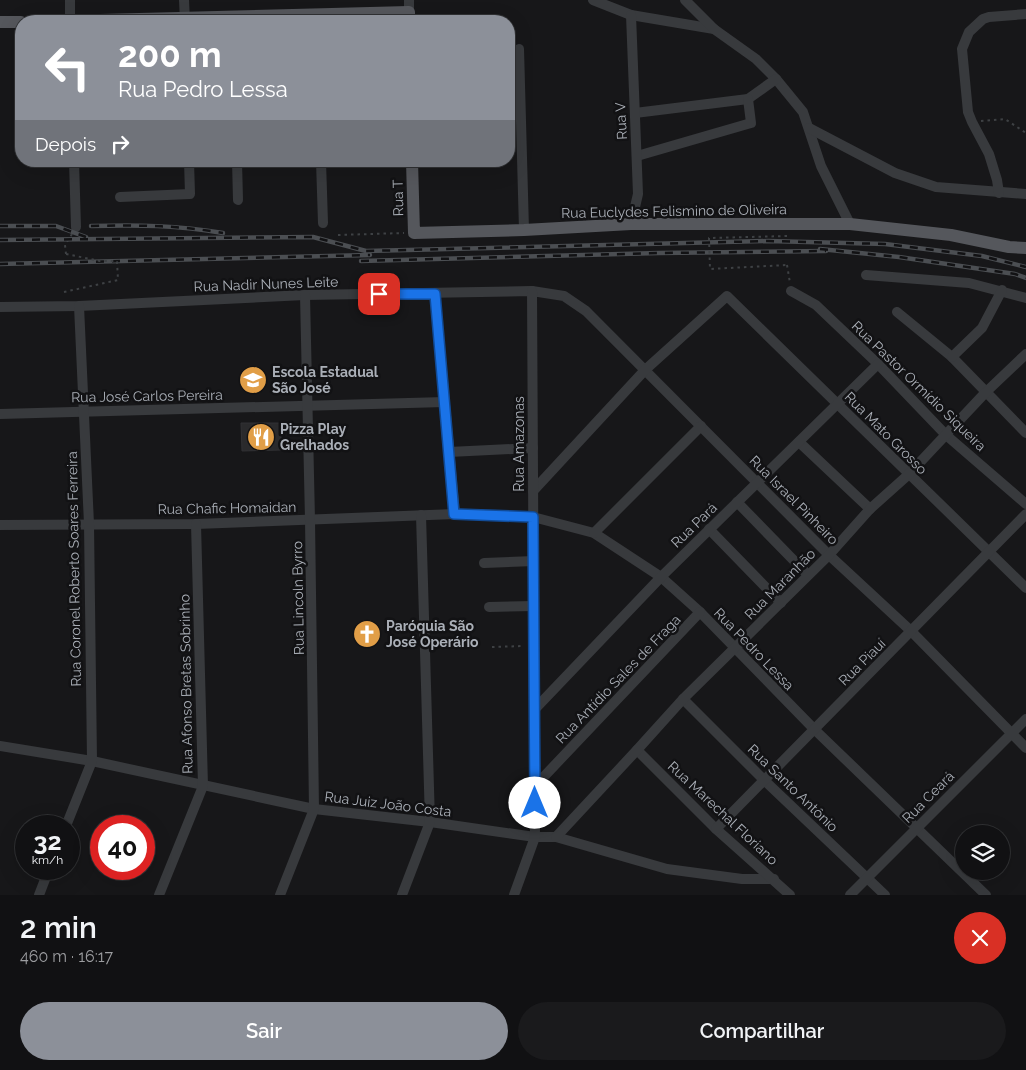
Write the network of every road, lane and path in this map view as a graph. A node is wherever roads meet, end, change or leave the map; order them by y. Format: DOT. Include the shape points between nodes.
graph roads {
  1 [pos="70,0"];
  2 [pos="184,0"];
  3 [pos="593,0"];
  4 [pos="685,0"];
  5 [pos="409,11"];
  6 [pos="1026,14"];
  7 [pos="70,15"];
  8 [pos="185,15"];
  9 [pos="348,15"];
  10 [pos="631,15"];
  11 [pos="0,22"];
  12 [pos="15,22"];
  13 [pos="714,30"];
  14 [pos="519,49"];
  15 [pos="776,79"];
  16 [pos="748,99"];
  17 [pos="634,113"];
  18 [pos="970,117"];
  19 [pos="809,128"];
  20 [pos="1026,133"];
  21 [pos="637,156"];
  22 [pos="74,167"];
  23 [pos="189,167"];
  24 [pos="237,167"];
  25 [pos="321,167"];
  26 [pos="412,167"];
  27 [pos="999,193"];
  28 [pos="1026,194"];
  29 [pos="120,197"];
  30 [pos="238,200"];
  31 [pos="323,224"];
  32 [pos="631,224"];
  33 [pos="850,224"];
  34 [pos="76,228"];
  35 [pos="524,230"];
  36 [pos="414,233"];
  37 [pos="338,235"];
  38 [pos="787,236"];
  39 [pos="1009,247"];
  40 [pos="1026,248"];
  41 [pos="1026,254"];
  42 [pos="866,275"];
  43 [pos="1002,290"];
  44 [pos="532,291"];
  45 [pos="791,291"];
  46 [pos="64,292"];
  47 [pos="435,294"];
  48 [pos="304,295"];
  49 [pos="1026,298"];
  50 [pos="79,306"];
  51 [pos="0,307"];
  52 [pos="896,312"];
  53 [pos="1026,354"];
  54 [pos="952,357"];
  55 [pos="878,364"];
  56 [pos="645,370"];
  57 [pos="986,393"];
  58 [pos="444,402"];
  59 [pos="837,404"];
  60 [pos="307,406"];
  61 [pos="83,412"];
  62 [pos="0,414"];
  63 [pos="701,426"];
  64 [pos="1026,432"];
  65 [pos="946,435"];
  66 [pos="799,442"];
  67 [pos="533,448"];
  68 [pos="449,452"];
  69 [pos="908,475"];
  70 [pos="757,484"];
  71 [pos="533,491"];
  72 [pos="737,502"];
  73 [pos="1026,504"];
  74 [pos="870,509"];
  75 [pos="454,514"];
  76 [pos="1026,514"];
  77 [pos="420,515"];
  78 [pos="533,517"];
  79 [pos="310,520"];
  80 [pos="89,524"];
  81 [pos="196,524"];
  82 [pos="0,525"];
  83 [pos="710,529"];
  84 [pos="594,533"];
  85 [pos="988,551"];
  86 [pos="828,555"];
  87 [pos="534,561"];
  88 [pos="484,563"];
  89 [pos="808,575"];
  90 [pos="661,577"];
  91 [pos="1026,588"];
  92 [pos="781,603"];
  93 [pos="489,606"];
  94 [pos="534,606"];
  95 [pos="700,612"];
  96 [pos="911,631"];
  97 [pos="534,646"];
  98 [pos="492,647"];
  99 [pos="735,648"];
  100 [pos="682,699"];
  101 [pos="534,710"];
  102 [pos="1026,720"];
  103 [pos="814,730"];
  104 [pos="1012,734"];
  105 [pos="0,746"];
  106 [pos="1026,748"];
  107 [pos="637,750"];
  108 [pos="92,761"];
  109 [pos="763,779"];
  110 [pos="203,786"];
  111 [pos="535,786"];
  112 [pos="314,809"];
  113 [pos="70,815"];
  114 [pos="430,822"];
  115 [pos="716,828"];
  116 [pos="917,828"];
  117 [pos="535,837"];
  118 [pos="556,837"];
  119 [pos="867,878"];
  120 [pos="774,879"];
  121 [pos="45,880"];
  122 [pos="786,894"];
  123 [pos="39,895"];
  124 [pos="159,895"];
  125 [pos="280,895"];
  126 [pos="402,895"];
  127 [pos="514,895"];
  128 [pos="850,895"];
  129 [pos="885,895"];
  130 [pos="986,895"];
  1 -- 7 [label="street"];
  2 -- 8 [label="street"];
  3 -- 10 [label="street"];
  4 -- 13 [label="street"];
  5 -- 9 [label="main road"];
  6 -- 18 [label="street" via="989,17 978,23 966,37 962,55"];
  10 -- 13 [label="street"];
  10 -- 17 [label="street, Rua V"];
  11 -- 12 [label="main road"];
  13 -- 15 [label="street" via="756,59"];
  14 -- 35 [label="street"];
  15 -- 16 [label="street"];
  15 -- 19 [label="street" via="803,112"];
  16 -- 17 [label="street"];
  16 -- 21 [label="street" via="751,122"];
  17 -- 21 [label="street, Rua V"];
  18 -- 20 [label="path" via="985,122 1005,119"];
  18 -- 27 [label="street" via="989,154"];
  19 -- 27 [label="street" via="895,173 936,187"];
  19 -- 33 [label="street" via="821,166"];
  21 -- 32 [label="street, Rua V" via="638,194"];
  22 -- 34 [label="street"];
  23 -- 29 [label="street" via="190,194"];
  24 -- 30 [label="street"];
  25 -- 31 [label="street"];
  26 -- 36 [label="main road, Rua T"];
  27 -- 28 [label="street"];
  32 -- 33 [label="main road, Rua Euclydes Felismino de Oliveira"];
  32 -- 35 [label="main road, Rua Euclydes Felismino de Oliveira"];
  33 -- 39 [label="main road, Rua Euclydes Felismino de Oliveira" via="951,235"];
  34 -- 46 [label="path, bridge" via="65,246 66,254 117,261 118,280"];
  35 -- 36 [label="main road, Rua Euclydes Felismino de Oliveira"];
  36 -- 37 [label="path"];
  38 -- 45 [label="path, bridge" via="709,238 710,269 787,265"];
  39 -- 40 [label="main road"];
  39 -- 41 [label="main road"];
  42 -- 43 [label="street" via="969,283"];
  43 -- 49 [label="street"];
  43 -- 54 [label="street" via="982,328"];
  44 -- 47 [label="street, Rua Nadir Nunes Leite"];
  44 -- 56 [label="street, Rua Israel Pinheiro" via="564,296 586,310"];
  44 -- 67 [label="street, Rua Amazonas"];
  45 -- 55 [label="street, Rua Pastor Ormídio Siqueira" via="816,304"];
  47 -- 48 [label="street, Rua Nadir Nunes Leite"];
  47 -- 58 [label="street"];
  48 -- 50 [label="street, Rua Nadir Nunes Leite"];
  48 -- 60 [label="street, Rua Lincoln Byrro"];
  50 -- 51 [label="street, Rua Nadir Nunes Leite"];
  50 -- 61 [label="street, Rua Coronel Roberto Soares Ferreira"];
  52 -- 54 [label="street"];
  53 -- 57 [label="street, Rua Maranhão"];
  54 -- 57 [label="street"];
  55 -- 59 [label="street, Rua Pará"];
  55 -- 65 [label="street, Rua Pastor Ormídio Siqueira"];
  56 -- 59 [label="street, Rua Mato Grosso" via="727,296"];
  56 -- 63 [label="street, Rua Israel Pinheiro"];
  56 -- 71 [label="street"];
  57 -- 64 [label="street"];
  57 -- 65 [label="street, Rua Maranhão"];
  58 -- 60 [label="street, Rua José Carlos Pereira"];
  58 -- 68 [label="street"];
  59 -- 66 [label="street, Rua Pará"];
  59 -- 69 [label="street, Rua Mato Grosso"];
  60 -- 61 [label="street, Rua José Carlos Pereira"];
  60 -- 79 [label="street, Rua Lincoln Byrro"];
  61 -- 62 [label="street, Rua José Carlos Pereira"];
  61 -- 80 [label="street, Rua Coronel Roberto Soares Ferreira"];
  63 -- 70 [label="street, Rua Israel Pinheiro"];
  63 -- 84 [label="street"];
  65 -- 69 [label="street, Rua Maranhão"];
  65 -- 73 [label="street, Rua Pastor Ormídio Siqueira"];
  66 -- 70 [label="street, Rua Pará"];
  66 -- 74 [label="street"];
  67 -- 68 [label="street"];
  67 -- 71 [label="street, Rua Amazonas"];
  68 -- 75 [label="street"];
  69 -- 74 [label="street, Rua Maranhão"];
  69 -- 85 [label="street, Rua Mato Grosso"];
  70 -- 72 [label="street, Rua Pará"];
  70 -- 86 [label="street, Rua Israel Pinheiro"];
  71 -- 78 [label="street, Rua Amazonas"];
  72 -- 83 [label="street, Rua Pará"];
  72 -- 89 [label="street"];
  74 -- 86 [label="street, Rua Maranhão"];
  75 -- 77 [label="street, Rua Chafic Homaidan"];
  75 -- 78 [label="street, Rua Pedro Lessa"];
  76 -- 85 [label="street, Rua Piauí"];
  77 -- 79 [label="street, Rua Chafic Homaidan"];
  77 -- 114 [label="street"];
  78 -- 84 [label="street, Rua Pedro Lessa"];
  78 -- 87 [label="street, Rua Amazonas"];
  79 -- 81 [label="street, Rua Chafic Homaidan"];
  79 -- 112 [label="street, Rua Lincoln Byrro"];
  80 -- 81 [label="street, Rua Chafic Homaidan"];
  80 -- 82 [label="street, Rua Chafic Homaidan"];
  80 -- 108 [label="street, Rua Coronel Roberto Soares Ferreira"];
  81 -- 110 [label="street, Rua Afonso Bretas Sobrinho"];
  83 -- 90 [label="street, Rua Pará"];
  83 -- 92 [label="street"];
  84 -- 90 [label="street, Rua Pedro Lessa"];
  85 -- 91 [label="street, Rua Mato Grosso"];
  85 -- 96 [label="street, Rua Piauí"];
  86 -- 89 [label="street, Rua Maranhão"];
  86 -- 96 [label="street, Rua Israel Pinheiro"];
  87 -- 88 [label="street"];
  87 -- 94 [label="street, Rua Amazonas"];
  89 -- 92 [label="street, Rua Maranhão"];
  90 -- 95 [label="street, Rua Pedro Lessa"];
  90 -- 101 [label="street, Rua Pará"];
  92 -- 99 [label="street, Rua Maranhão"];
  93 -- 94 [label="street"];
  94 -- 97 [label="street, Rua Amazonas"];
  95 -- 99 [label="street, Rua Pedro Lessa"];
  95 -- 111 [label="street, Rua Antídio Sales de Fraga"];
  96 -- 103 [label="street, Rua Piauí"];
  96 -- 104 [label="street, Rua Israel Pinheiro"];
  97 -- 98 [label="path"];
  97 -- 101 [label="street, Rua Amazonas"];
  99 -- 100 [label="street, Rua Maranhão"];
  99 -- 103 [label="street, Rua Pedro Lessa"];
  100 -- 107 [label="street, Rua Maranhão"];
  100 -- 109 [label="street, Rua Santo Antônio"];
  101 -- 111 [label="street, Rua Amazonas"];
  102 -- 104 [label="street, Rua Ceará"];
  103 -- 109 [label="street, Rua Piauí"];
  103 -- 116 [label="street, Rua Pedro Lessa"];
  104 -- 106 [label="street, Rua Israel Pinheiro"];
  104 -- 116 [label="street, Rua Ceará"];
  105 -- 108 [label="street, Rua Juiz João Costa"];
  107 -- 115 [label="street, Rua Marechal Floriano"];
  107 -- 118 [label="street, Rua Maranhão"];
  108 -- 110 [label="street, Rua Juiz João Costa"];
  108 -- 113 [label="street, Rua Coronel Roberto Soares Ferreira"];
  109 -- 115 [label="street, Rua Piauí"];
  109 -- 119 [label="street, Rua Santo Antônio"];
  110 -- 112 [label="street, Rua Juiz João Costa"];
  110 -- 124 [label="street, Rua Afonso Bretas Sobrinho"];
  111 -- 117 [label="street, Rua Amazonas"];
  112 -- 114 [label="street, Rua Juiz João Costa"];
  112 -- 125 [label="street, Rua Lincoln Byrro"];
  114 -- 117 [label="street, Rua Juiz João Costa"];
  114 -- 126 [label="street"];
  115 -- 120 [label="street, Rua Marechal Floriano"];
  116 -- 119 [label="street, Rua Ceará"];
  116 -- 130 [label="street, Rua Pedro Lessa"];
  117 -- 118 [label="street, Rua Juiz João Costa"];
  117 -- 127 [label="street, Rua Amazonas"];
  118 -- 120 [label="street, Rua Juiz João Costa" via="667,869 742,879"];
  119 -- 128 [label="street, Rua Ceará"];
  119 -- 129 [label="street, Rua Santo Antônio"];
  120 -- 122 [label="street, Rua Marechal Floriano"];
  121 -- 123 [label="street"];
}
